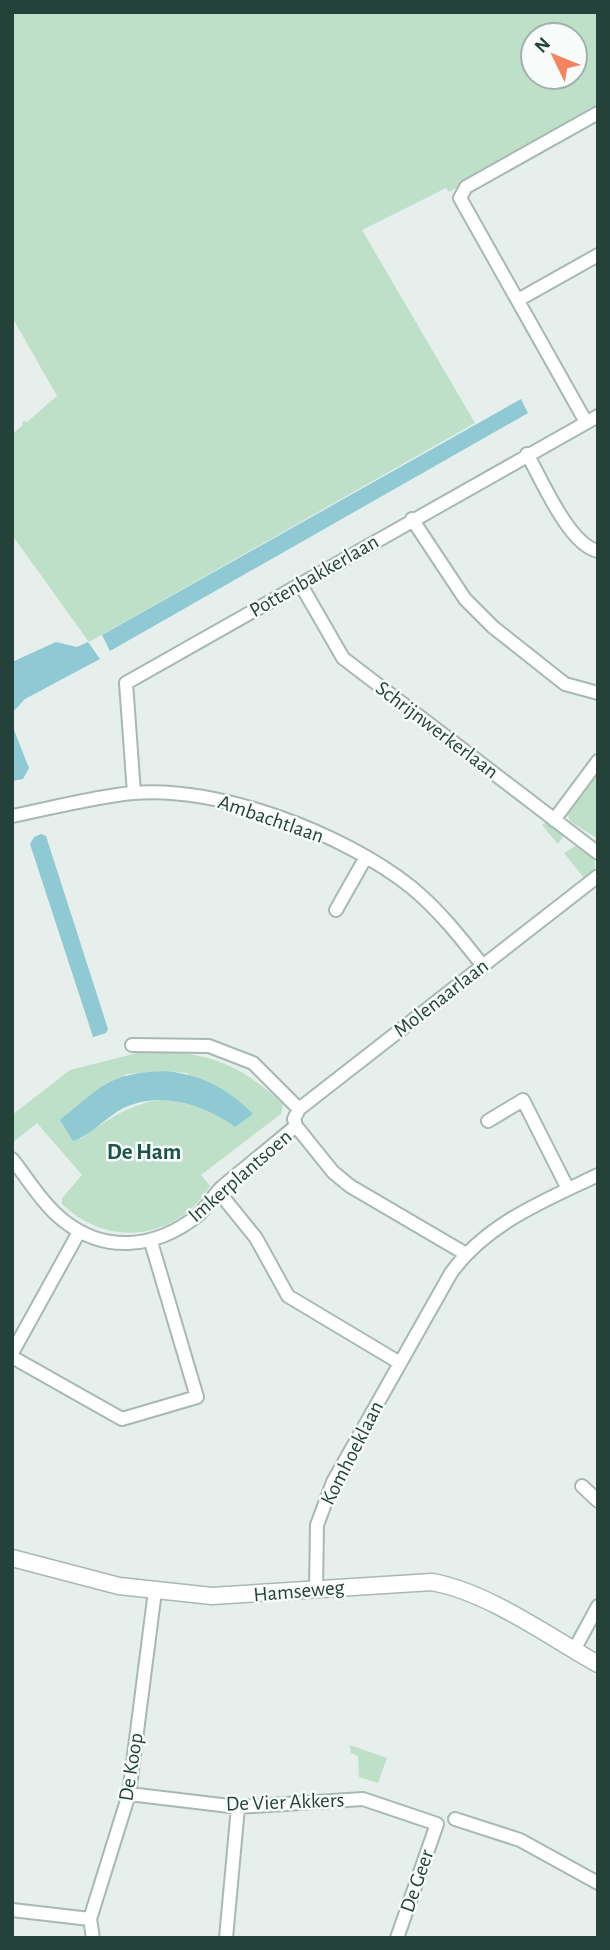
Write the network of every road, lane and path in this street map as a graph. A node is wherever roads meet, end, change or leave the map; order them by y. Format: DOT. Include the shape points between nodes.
graph roads {
  1 [pos="598,113"];
  2 [pos="598,255"];
  3 [pos="518,300"];
  4 [pos="592,419"];
  5 [pos="527,454"];
  6 [pos="412,519"];
  7 [pos="598,551"];
  8 [pos="301,585"];
  9 [pos="598,693"];
  10 [pos="598,761"];
  11 [pos="134,793"];
  12 [pos="12,816"];
  13 [pos="554,820"];
  14 [pos="598,853"];
  15 [pos="366,857"];
  16 [pos="598,876"];
  17 [pos="336,910"];
  18 [pos="483,966"];
  19 [pos="132,1045"];
  20 [pos="299,1109"];
  21 [pos="488,1121"];
  22 [pos="296,1126"];
  23 [pos="12,1159"];
  24 [pos="598,1175"];
  25 [pos="568,1189"];
  26 [pos="218,1191"];
  27 [pos="79,1232"];
  28 [pos="151,1242"];
  29 [pos="466,1254"];
  30 [pos="12,1355"];
  31 [pos="400,1363"];
  32 [pos="582,1486"];
  33 [pos="598,1501"];
  34 [pos="12,1558"];
  35 [pos="316,1589"];
  36 [pos="155,1591"];
  37 [pos="598,1606"];
  38 [pos="574,1650"];
  39 [pos="598,1664"];
  40 [pos="129,1794"];
  41 [pos="238,1807"];
  42 [pos="455,1819"];
  43 [pos="437,1824"];
  44 [pos="598,1883"];
  45 [pos="12,1910"];
  46 [pos="90,1919"];
  47 [pos="93,1938"];
  48 [pos="226,1938"];
  49 [pos="397,1938"];
  1 -- 3 [label="street" via="462,191 461,204"];
  2 -- 3 [label="street"];
  3 -- 4 [label="street"];
  4 -- 5 [label="street, Pottenbakkerlaan"];
  5 -- 6 [label="street, Pottenbakkerlaan"];
  5 -- 7 [label="street" via="575,538"];
  6 -- 8 [label="street, Pottenbakkerlaan"];
  6 -- 9 [label="street" via="465,599 493,627 565,684"];
  8 -- 11 [label="street, Pottenbakkerlaan" via="126,683"];
  8 -- 13 [label="street, Schrijnwerkerlaan" via="343,658"];
  10 -- 13 [label="street"];
  11 -- 12 [label="street, Ambachtlaan"];
  11 -- 15 [label="street, Ambachtlaan" via="222,801 294,822"];
  13 -- 14 [label="street, Schrijnwerkerlaan"];
  15 -- 17 [label="street"];
  15 -- 18 [label="street, Ambachtlaan" via="449,923"];
  16 -- 18 [label="street, Molenaarlaan"];
  18 -- 20 [label="street, Molenaarlaan"];
  19 -- 20 [label="street" via="209,1046 253,1063"];
  20 -- 22 [label="street"];
  21 -- 25 [label="street" via="523,1100"];
  22 -- 26 [label="street, Imkerplantsoen"];
  22 -- 29 [label="street" via="350,1186"];
  23 -- 27 [label="street, Imkerplantsoen" via="61,1219"];
  24 -- 25 [label="street, Komhoeklaan"];
  25 -- 29 [label="street, Komhoeklaan" via="504,1222"];
  26 -- 28 [label="street, Imkerplantsoen" via="200,1214"];
  26 -- 31 [label="street" via="256,1238 288,1296"];
  27 -- 28 [label="street, Imkerplantsoen" via="129,1245"];
  27 -- 30 [label="street"];
  28 -- 30 [label="street" via="197,1397 122,1419"];
  29 -- 31 [label="street, Komhoeklaan"];
  31 -- 35 [label="street, Komhoeklaan" via="325,1500 316,1539"];
  32 -- 33 [label="street"];
  34 -- 36 [label="street, Hamseweg"];
  35 -- 36 [label="street, Hamseweg" via="234,1596"];
  35 -- 38 [label="street, Hamseweg" via="416,1582 446,1585"];
  36 -- 40 [label="street, De Koop"];
  37 -- 38 [label="street"];
  38 -- 39 [label="street, Hamseweg"];
  40 -- 41 [label="street, De Vier Akkers"];
  40 -- 46 [label="street, De Koop"];
  41 -- 43 [label="street, De Vier Akkers" via="363,1799"];
  41 -- 48 [label="street"];
  42 -- 44 [label="street" via="520,1840"];
  43 -- 49 [label="street, De Geer"];
  45 -- 46 [label="street"];
  46 -- 47 [label="street, De Koop"];
}
